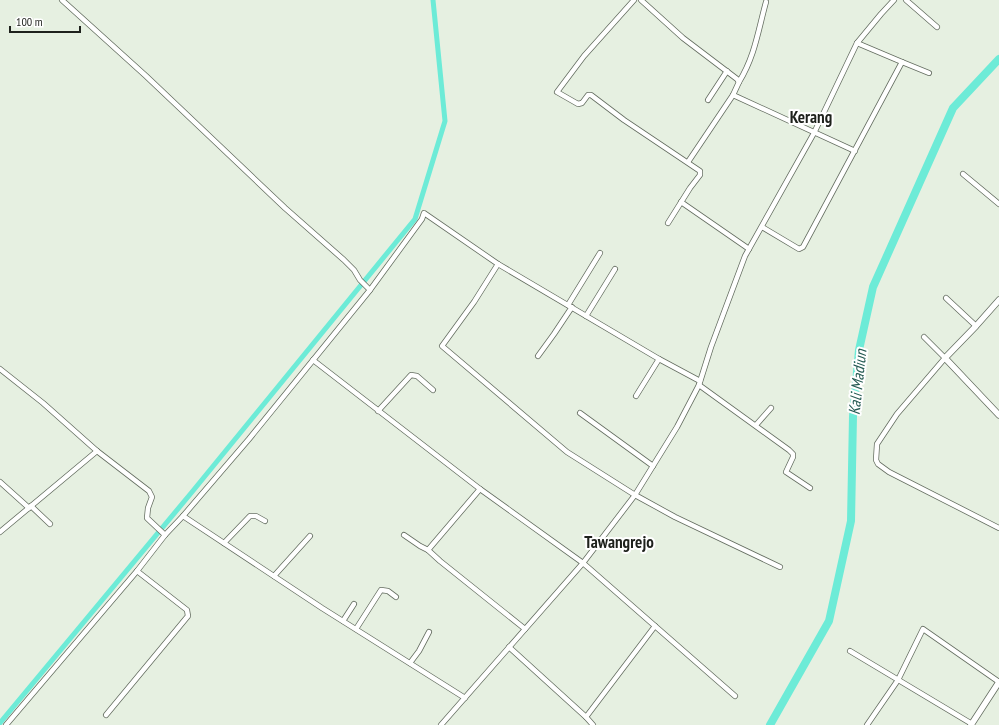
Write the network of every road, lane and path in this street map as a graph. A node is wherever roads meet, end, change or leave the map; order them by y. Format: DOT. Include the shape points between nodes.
graph roads {
  1 [pos="62,0"];
  2 [pos="634,0"];
  3 [pos="641,0"];
  4 [pos="894,0"];
  5 [pos="906,0"];
  6 [pos="766,2"];
  7 [pos="938,27"];
  8 [pos="857,43"];
  9 [pos="902,62"];
  10 [pos="726,71"];
  11 [pos="929,73"];
  12 [pos="738,82"];
  13 [pos="733,95"];
  14 [pos="708,100"];
  15 [pos="814,133"];
  16 [pos="855,151"];
  17 [pos="688,162"];
  18 [pos="963,174"];
  19 [pos="681,202"];
  20 [pos="999,204"];
  21 [pos="668,223"];
  22 [pos="762,227"];
  23 [pos="749,249"];
  24 [pos="600,253"];
  25 [pos="498,264"];
  26 [pos="615,269"];
  27 [pos="369,289"];
  28 [pos="946,298"];
  29 [pos="999,300"];
  30 [pos="570,306"];
  31 [pos="586,316"];
  32 [pos="976,326"];
  33 [pos="924,337"];
  34 [pos="538,356"];
  35 [pos="945,358"];
  36 [pos="659,359"];
  37 [pos="313,360"];
  38 [pos="0,369"];
  39 [pos="700,383"];
  40 [pos="433,390"];
  41 [pos="636,396"];
  42 [pos="771,408"];
  43 [pos="378,411"];
  44 [pos="580,413"];
  45 [pos="999,415"];
  46 [pos="756,425"];
  47 [pos="97,451"];
  48 [pos="653,466"];
  49 [pos="0,482"];
  50 [pos="480,488"];
  51 [pos="810,488"];
  52 [pos="635,496"];
  53 [pos="30,507"];
  54 [pos="183,516"];
  55 [pos="265,520"];
  56 [pos="50,524"];
  57 [pos="999,528"];
  58 [pos="0,532"];
  59 [pos="164,534"];
  60 [pos="404,535"];
  61 [pos="310,536"];
  62 [pos="224,543"];
  63 [pos="428,550"];
  64 [pos="583,563"];
  65 [pos="780,567"];
  66 [pos="137,571"];
  67 [pos="274,576"];
  68 [pos="396,597"];
  69 [pos="354,604"];
  70 [pos="343,621"];
  71 [pos="655,626"];
  72 [pos="356,629"];
  73 [pos="525,629"];
  74 [pos="429,632"];
  75 [pos="509,647"];
  76 [pos="850,651"];
  77 [pos="410,663"];
  78 [pos="898,680"];
  79 [pos="999,682"];
  80 [pos="735,696"];
  81 [pos="465,698"];
  82 [pos="106,715"];
  83 [pos="586,717"];
  84 [pos="972,724"];
  85 [pos="6,725"];
  86 [pos="441,725"];
  87 [pos="593,725"];
  88 [pos="867,725"];
  1 -- 27 [label="street" via="344,260"];
  2 -- 17 [label="street" via="584,56 557,92 578,104 591,95"];
  3 -- 10 [label="street" via="683,38"];
  4 -- 8 [label="street"];
  5 -- 7 [label="street"];
  6 -- 12 [label="street" via="753,54"];
  8 -- 9 [label="street"];
  8 -- 15 [label="street"];
  9 -- 11 [label="street"];
  9 -- 16 [label="street"];
  10 -- 12 [label="street"];
  10 -- 14 [label="street"];
  12 -- 13 [label="street"];
  13 -- 15 [label="street"];
  13 -- 17 [label="street"];
  15 -- 16 [label="street"];
  15 -- 22 [label="street"];
  16 -- 22 [label="street" via="802,249"];
  17 -- 19 [label="street" via="700,173"];
  18 -- 20 [label="street"];
  19 -- 21 [label="street"];
  19 -- 23 [label="street"];
  22 -- 23 [label="street"];
  23 -- 39 [label="street" via="711,347"];
  24 -- 30 [label="street"];
  25 -- 27 [label="street" via="424,214"];
  25 -- 30 [label="street"];
  25 -- 52 [label="street" via="442,346 567,452"];
  26 -- 31 [label="street"];
  27 -- 37 [label="street"];
  28 -- 32 [label="street"];
  29 -- 32 [label="street"];
  30 -- 31 [label="street"];
  30 -- 34 [label="street"];
  31 -- 36 [label="street"];
  32 -- 35 [label="street"];
  33 -- 35 [label="street"];
  35 -- 45 [label="street"];
  35 -- 57 [label="street" via="885,431 877,444 876,460 889,472"];
  36 -- 39 [label="street"];
  36 -- 41 [label="street"];
  37 -- 43 [label="street"];
  37 -- 54 [label="street"];
  38 -- 47 [label="street"];
  39 -- 46 [label="street"];
  39 -- 48 [label="street"];
  40 -- 43 [label="street" via="417,376 411,375"];
  42 -- 46 [label="street"];
  43 -- 50 [label="street"];
  44 -- 48 [label="street"];
  46 -- 51 [label="street" via="791,452 793,457 786,472"];
  47 -- 53 [label="street"];
  47 -- 59 [label="street" via="151,494 147,518"];
  48 -- 52 [label="street"];
  49 -- 53 [label="street"];
  50 -- 63 [label="street"];
  50 -- 64 [label="street"];
  52 -- 64 [label="street"];
  52 -- 65 [label="street"];
  53 -- 56 [label="street"];
  53 -- 58 [label="street"];
  54 -- 59 [label="street"];
  54 -- 62 [label="street"];
  55 -- 62 [label="street" via="250,516"];
  59 -- 66 [label="street"];
  60 -- 63 [label="street"];
  61 -- 67 [label="street"];
  62 -- 67 [label="street"];
  63 -- 73 [label="street"];
  64 -- 71 [label="street"];
  64 -- 73 [label="street"];
  66 -- 82 [label="street" via="187,610 188,616"];
  66 -- 85 [label="street"];
  67 -- 70 [label="street"];
  68 -- 72 [label="street" via="388,591 380,590"];
  69 -- 70 [label="street"];
  70 -- 72 [label="street"];
  71 -- 80 [label="street"];
  71 -- 83 [label="street"];
  72 -- 77 [label="street"];
  73 -- 75 [label="street"];
  74 -- 77 [label="street"];
  75 -- 81 [label="street"];
  75 -- 83 [label="street"];
  76 -- 78 [label="street"];
  77 -- 81 [label="street"];
  78 -- 79 [label="street" via="923,629"];
  78 -- 84 [label="street"];
  78 -- 88 [label="street"];
  79 -- 84 [label="street"];
  81 -- 86 [label="street"];
  83 -- 87 [label="street"];
}
